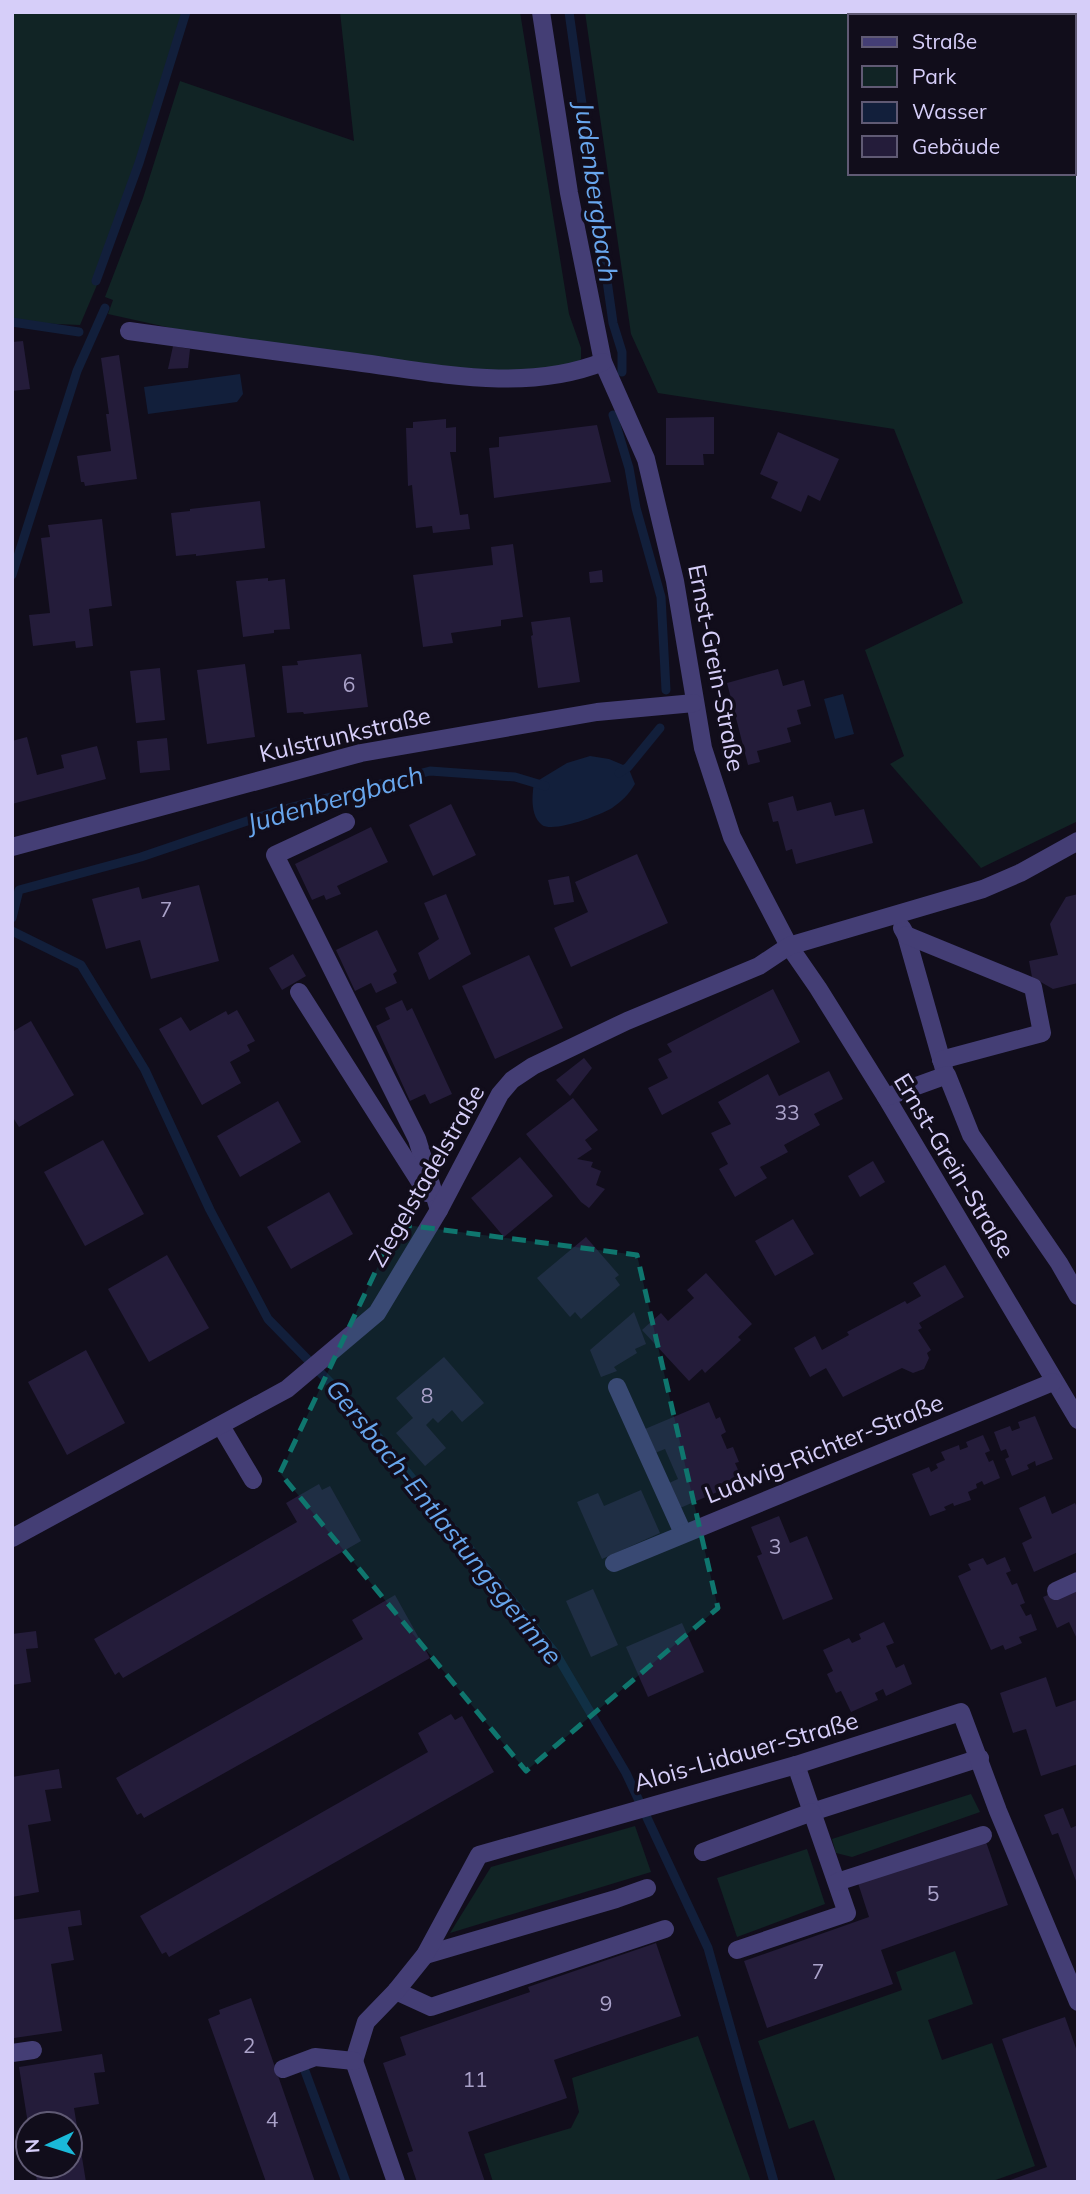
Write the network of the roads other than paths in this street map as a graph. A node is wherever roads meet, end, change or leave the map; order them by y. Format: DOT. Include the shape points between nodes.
graph roads {
  1 [pos="541,12"];
  2 [pos="129,331"];
  3 [pos="603,362"];
  4 [pos="694,703"];
  5 [pos="346,822"];
  6 [pos="1078,841"];
  7 [pos="12,847"];
  8 [pos="895,915"];
  9 [pos="906,934"];
  10 [pos="789,946"];
  11 [pos="299,992"];
  12 [pos="944,1068"];
  13 [pos="886,1097"];
  14 [pos="439,1210"];
  15 [pos="1078,1296"];
  16 [pos="1053,1382"];
  17 [pos="617,1387"];
  18 [pos="1078,1420"];
  19 [pos="220,1426"];
  20 [pos="253,1480"];
  21 [pos="682,1533"];
  22 [pos="12,1538"];
  23 [pos="614,1563"];
  24 [pos="1078,1581"];
  25 [pos="1056,1591"];
  26 [pos="980,1758"];
  27 [pos="796,1765"];
  28 [pos="812,1812"];
  29 [pos="983,1835"];
  30 [pos="703,1852"];
  31 [pos="837,1882"];
  32 [pos="647,1888"];
  33 [pos="665,1929"];
  34 [pos="737,1950"];
  35 [pos="425,1955"];
  36 [pos="396,1991"];
  37 [pos="1078,2002"];
  38 [pos="33,2050"];
  39 [pos="12,2053"];
  40 [pos="354,2062"];
  41 [pos="283,2069"];
  42 [pos="397,2182"];
  1 -- 3 [label="street, Ernst-Grein-Straße" via="569,193"];
  2 -- 3 [label="street" via="499,379 566,375"];
  3 -- 4 [label="street, Ernst-Grein-Straße" via="646,459 676,581"];
  4 -- 7 [label="street, Kulstrunkstraße" via="597,712 361,753"];
  4 -- 10 [label="street, Ernst-Grein-Straße" via="710,776 732,837"];
  5 -- 14 [label="street" via="275,855 417,1139"];
  6 -- 8 [label="street, Ziegelstadelstraße" via="983,889"];
  8 -- 9 [label="street"];
  8 -- 10 [label="street, Ziegelstadelstraße"];
  9 -- 12 [label="street"];
  9 -- 12 [label="street" via="1033,987 1042,1033"];
  10 -- 13 [label="street, Ernst-Grein-Straße"];
  10 -- 14 [label="street, Ziegelstadelstraße" via="760,966 627,1021 512,1080 500,1094"];
  11 -- 14 [label="street"];
  12 -- 13 [label="street"];
  12 -- 15 [label="street" via="971,1135"];
  13 -- 16 [label="street, Ernst-Grein-Straße"];
  14 -- 19 [label="street, Ziegelstadelstraße" via="377,1313 287,1389"];
  16 -- 18 [label="street, Ernst-Grein-Straße"];
  16 -- 21 [label="street, Ludwig-Richter-Straße"];
  17 -- 21 [label="street"];
  19 -- 20 [label="street"];
  19 -- 22 [label="street, Ziegelstadelstraße"];
  21 -- 23 [label="street, Ludwig-Richter-Straße"];
  24 -- 25 [label="street"];
  26 -- 27 [label="street, Alois-Lidauer-Straße" via="961,1712"];
  26 -- 28 [label="street"];
  26 -- 37 [label="street, Alois-Lidauer-Straße"];
  27 -- 28 [label="street"];
  27 -- 35 [label="street, Alois-Lidauer-Straße" via="479,1855"];
  28 -- 30 [label="street"];
  28 -- 31 [label="street"];
  29 -- 31 [label="street"];
  31 -- 34 [label="street" via="847,1913"];
  32 -- 35 [label="street"];
  33 -- 36 [label="street" via="431,2007"];
  35 -- 36 [label="street, Alois-Lidauer-Straße"];
  36 -- 40 [label="street, Alois-Lidauer-Straße" via="366,2022"];
  38 -- 39 [label="street"];
  40 -- 41 [label="street" via="315,2057"];
  40 -- 42 [label="street"];
}
